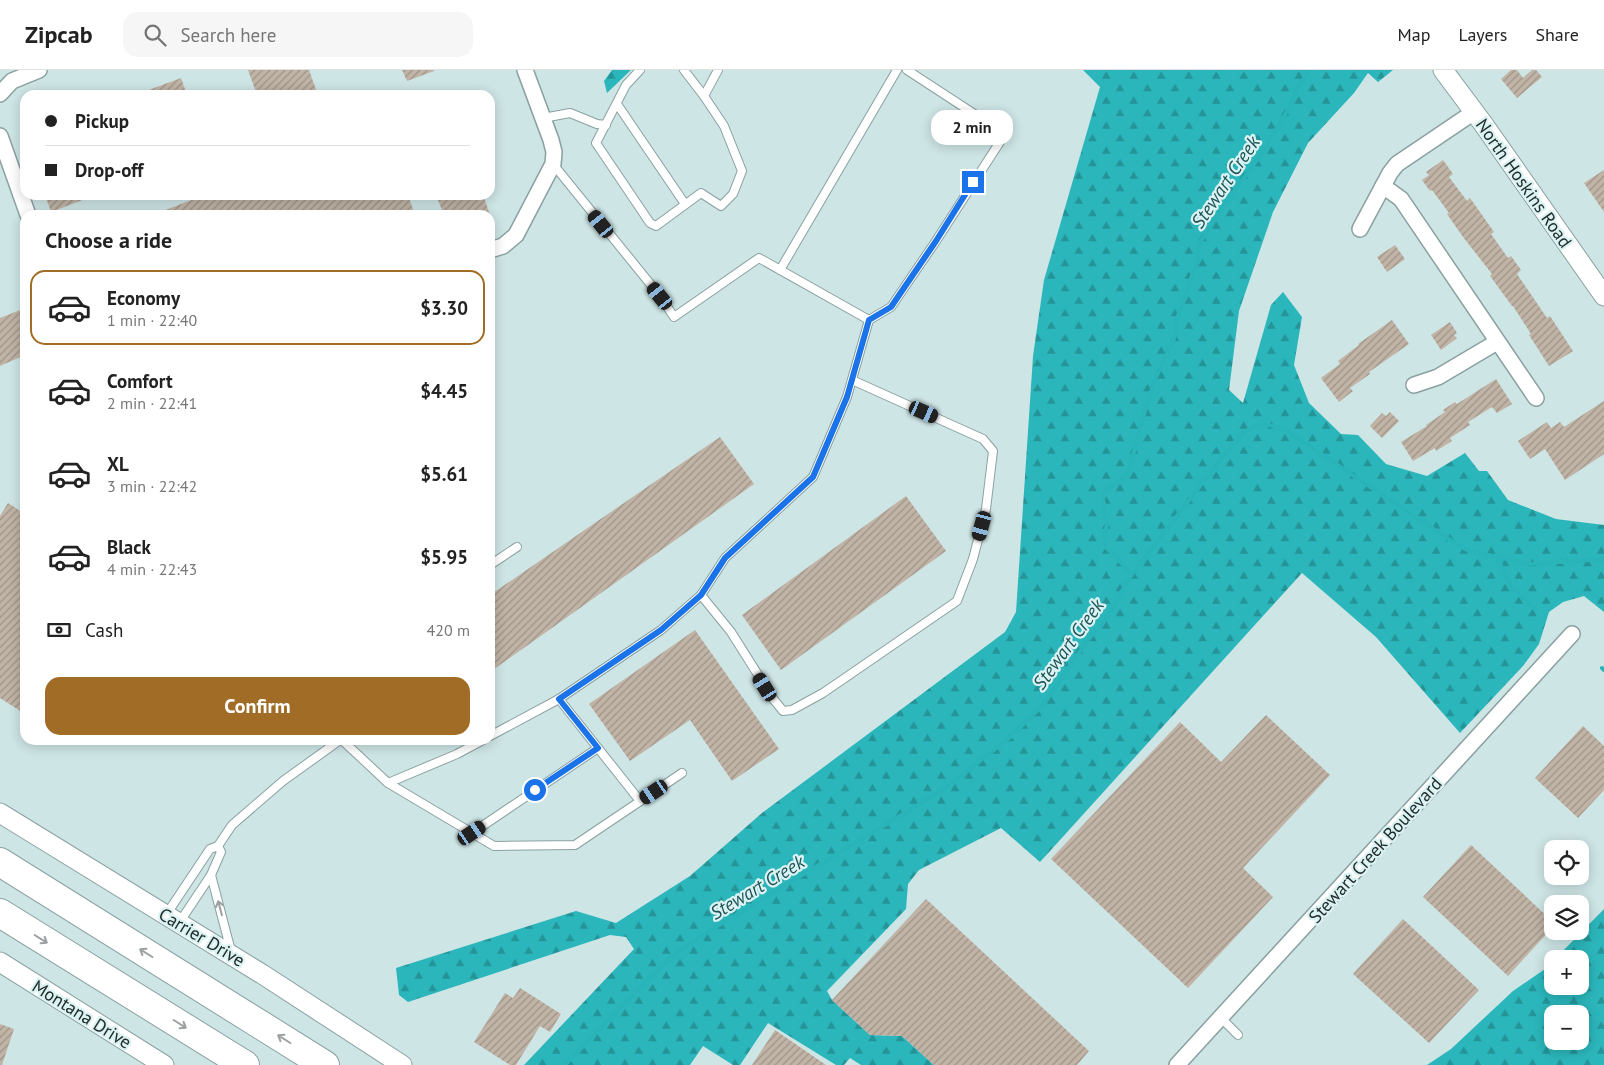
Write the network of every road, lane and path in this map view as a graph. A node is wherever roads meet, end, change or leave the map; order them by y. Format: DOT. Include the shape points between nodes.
graph roads {
  1 [pos="39,70"];
  2 [pos="525,70"];
  3 [pos="640,70"];
  4 [pos="684,70"];
  5 [pos="718,70"];
  6 [pos="897,70"];
  7 [pos="907,70"];
  8 [pos="1443,70"];
  9 [pos="0,94"];
  10 [pos="704,96"];
  11 [pos="617,104"];
  12 [pos="1474,112"];
  13 [pos="543,118"];
  14 [pos="606,125"];
  15 [pos="0,136"];
  16 [pos="553,164"];
  17 [pos="1383,186"];
  18 [pos="20,192"];
  19 [pos="685,204"];
  20 [pos="1360,229"];
  21 [pos="495,248"];
  22 [pos="780,270"];
  23 [pos="1604,296"];
  24 [pos="869,320"];
  25 [pos="1497,342"];
  26 [pos="852,380"];
  27 [pos="1414,385"];
  28 [pos="1536,398"];
  29 [pos="517,546"];
  30 [pos="495,562"];
  31 [pos="701,595"];
  32 [pos="1572,634"];
  33 [pos="559,699"];
  34 [pos="495,733"];
  35 [pos="334,745"];
  36 [pos="346,745"];
  37 [pos="474,745"];
  38 [pos="598,748"];
  39 [pos="682,773"];
  40 [pos="388,783"];
  41 [pos="640,801"];
  42 [pos="0,812"];
  43 [pos="472,833"];
  44 [pos="218,846"];
  45 [pos="0,862"];
  46 [pos="211,875"];
  47 [pos="0,914"];
  48 [pos="172,919"];
  49 [pos="232,955"];
  50 [pos="0,962"];
  51 [pos="1221,1018"];
  52 [pos="1238,1035"];
  53 [pos="164,1065"];
  54 [pos="246,1065"];
  55 [pos="325,1065"];
  56 [pos="402,1065"];
  57 [pos="1177,1065"];
  1 -- 9 [label="street" via="12,81"];
  2 -- 13 [label="street"];
  3 -- 11 [label="lane" via="626,85"];
  4 -- 10 [label="lane"];
  5 -- 10 [label="lane"];
  6 -- 22 [label="lane"];
  7 -- 24 [label="lane" via="1005,134 891,307"];
  8 -- 12 [label="street, North Hoskins Road"];
  10 -- 19 [label="lane" via="724,126 742,171 733,194 721,206 701,193"];
  11 -- 14 [label="lane"];
  11 -- 19 [label="lane"];
  12 -- 17 [label="street" via="1397,164"];
  12 -- 23 [label="street, North Hoskins Road"];
  13 -- 14 [label="lane" via="570,113"];
  13 -- 16 [label="street" via="554,152"];
  14 -- 19 [label="lane" via="596,143 650,223 656,226"];
  15 -- 18 [label="street"];
  16 -- 21 [label="street" via="516,235"];
  16 -- 22 [label="lane" via="674,317 758,258"];
  17 -- 20 [label="street"];
  17 -- 25 [label="street" via="1401,199"];
  22 -- 24 [label="lane"];
  24 -- 26 [label="lane"];
  25 -- 27 [label="street" via="1438,377"];
  25 -- 28 [label="street"];
  26 -- 31 [label="lane" via="813,477 725,558"];
  26 -- 31 [label="lane" via="983,439 993,451 986,509 973,559 957,601 823,693 792,710 783,711 731,632"];
  29 -- 30 [label="lane"];
  31 -- 33 [label="lane" via="661,630"];
  32 -- 51 [label="street, Stewart Creek Boulevard"];
  33 -- 34 [label="lane"];
  33 -- 38 [label="lane"];
  35 -- 44 [label="lane" via="246,812 232,825"];
  36 -- 40 [label="lane"];
  37 -- 40 [label="lane"];
  38 -- 41 [label="lane"];
  38 -- 43 [label="lane"];
  39 -- 41 [label="lane"];
  40 -- 43 [label="lane"];
  41 -- 43 [label="lane" via="574,845 494,846"];
  42 -- 48 [label="street, Carrier Drive"];
  44 -- 46 [label="lane" via="221,852"];
  44 -- 48 [label="lane" via="210,849"];
  55 -- 45 [label="highway, one-way"];
  46 -- 48 [label="lane"];
  49 -- 46 [label="lane, one-way"];
  47 -- 54 [label="highway, one-way"];
  48 -- 49 [label="street, Carrier Drive"];
  49 -- 56 [label="street, Carrier Drive"];
  50 -- 53 [label="street, Montana Drive"];
  51 -- 52 [label="lane"];
  51 -- 57 [label="street, Stewart Creek Boulevard"];
}
